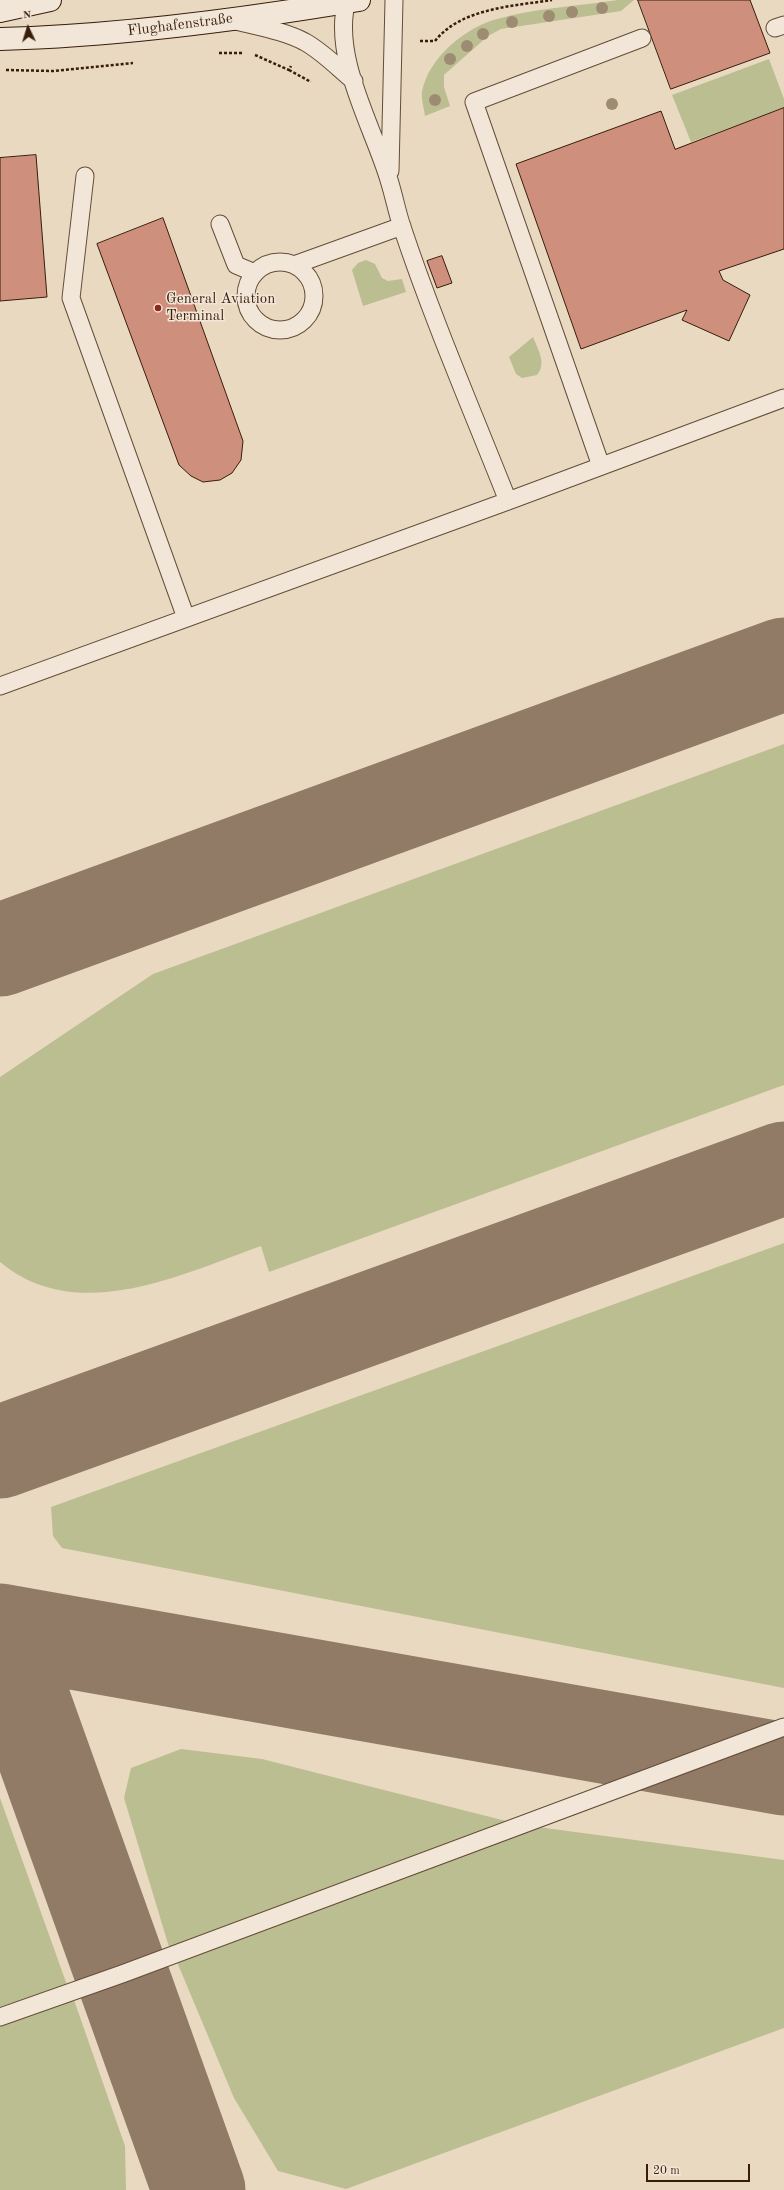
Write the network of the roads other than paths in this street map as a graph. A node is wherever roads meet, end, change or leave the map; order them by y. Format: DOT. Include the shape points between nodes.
graph roads {
  1 [pos="50,0"];
  2 [pos="394,0"];
  3 [pos="350,1"];
  4 [pos="0,11"];
  5 [pos="226,19"];
  6 [pos="642,38"];
  7 [pos="0,39"];
  8 [pos="354,81"];
  9 [pos="85,176"];
  10 [pos="389,180"];
  11 [pos="220,224"];
  12 [pos="402,226"];
  13 [pos="294,265"];
  14 [pos="255,273"];
  15 [pos="784,398"];
  16 [pos="601,466"];
  17 [pos="508,501"];
  18 [pos="186,618"];
  19 [pos="0,686"];
  20 [pos="784,1727"];
  21 [pos="0,2017"];
  1 -- 4 [label="main road"];
  2 -- 10 [label="lane"];
  3 -- 5 [label="main road, Flughafenstraße"];
  3 -- 8 [label="lane" via="343,21 343,35"];
  5 -- 7 [label="main road, Flughafenstraße" via="88,36"];
  5 -- 8 [label="lane" via="280,32 304,41 321,52"];
  6 -- 16 [label="lane" via="474,102"];
  8 -- 10 [label="lane"];
  9 -- 18 [label="lane" via="71,298"];
  10 -- 12 [label="lane"];
  11 -- 14 [label="lane" via="236,265"];
  12 -- 13 [label="lane"];
  12 -- 17 [label="lane"];
  13 -- 14 [label="lane" via="273,263 263,266"];
  13 -- 14 [label="lane" via="309,279 314,298 306,317 290,329 270,328 260,324 252,316 246,305 246,294 248,282"];
  15 -- 16 [label="lane"];
  16 -- 17 [label="lane"];
  17 -- 18 [label="lane"];
  18 -- 19 [label="lane"];
  20 -- 21 [label="lane"];
}
